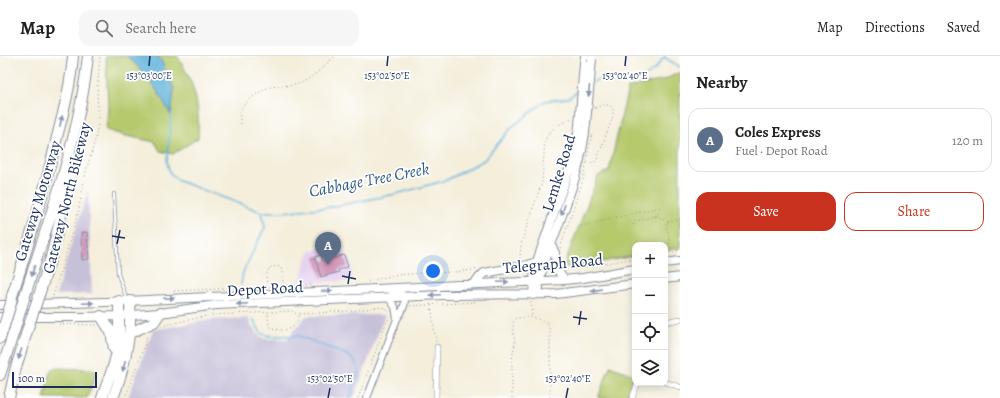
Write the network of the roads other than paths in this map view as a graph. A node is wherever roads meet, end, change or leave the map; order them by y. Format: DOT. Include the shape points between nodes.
graph roads {
  1 [pos="73,56"];
  2 [pos="88,56"];
  3 [pos="588,58"];
  4 [pos="583,124"];
  5 [pos="69,153"];
  6 [pos="114,194"];
  7 [pos="551,244"];
  8 [pos="680,260"];
  9 [pos="537,262"];
  10 [pos="668,262"];
  11 [pos="632,270"];
  12 [pos="680,277"];
  13 [pos="668,279"];
  14 [pos="564,280"];
  15 [pos="537,281"];
  16 [pos="473,284"];
  17 [pos="632,284"];
  18 [pos="382,288"];
  19 [pos="388,297"];
  20 [pos="404,297"];
  21 [pos="533,298"];
  22 [pos="125,301"];
  23 [pos="0,305"];
  24 [pos="160,313"];
  25 [pos="131,315"];
  26 [pos="101,316"];
  27 [pos="119,316"];
  28 [pos="0,317"];
  29 [pos="397,319"];
  30 [pos="680,319"];
  31 [pos="668,321"];
  32 [pos="1,330"];
  33 [pos="130,333"];
  34 [pos="437,347"];
  35 [pos="116,355"];
  36 [pos="0,375"];
  37 [pos="668,383"];
  38 [pos="637,386"];
  39 [pos="680,387"];
  40 [pos="9,398"];
  41 [pos="102,398"];
  42 [pos="113,398"];
  43 [pos="367,398"];
  44 [pos="436,398"];
  45 [pos="632,398"];
  32 -- 1 [label="highway, Gateway Motorway, one-way, bridge" via="53,156"];
  2 -- 5 [label="highway, Gateway Motorway" via="80,110"];
  3 -- 4 [label="main road, Lemke Road, bridge"];
  4 -- 7 [label="main road, Lemke Road, one-way" via="584,142 579,166"];
  4 -- 9 [label="main road, Lemke Road"];
  5 -- 36 [label="highway, Gateway Motorway, one-way, bridge"];
  5 -- 40 [label="highway, one-way, bridge" via="72,168 52,254"];
  6 -- 22 [label="lane" via="118,274"];
  7 -- 14 [label="main road" via="556,267"];
  7 -- 15 [label="main road, Lemke Road"];
  8 -- 10 [label="main road"];
  9 -- 15 [label="main road, Lemke Road" via="534,270"];
  9 -- 16 [label="main road" via="484,273"];
  11 -- 14 [label="main road, Telegraph Road"];
  12 -- 13 [label="main road"];
  14 -- 15 [label="main road, Telegraph Road"];
  16 -- 15 [label="main road, Telegraph Road, one-way"];
  15 -- 21 [label="main road, Lemke Road"];
  16 -- 18 [label="main road, Depot Road"];
  17 -- 21 [label="main road, Telegraph Road, one-way"];
  18 -- 20 [label="street" via="398,292"];
  22 -- 18 [label="main road, Depot Road, one-way"];
  19 -- 20 [label="main road, Depot Road"];
  19 -- 24 [label="main road, Depot Road, one-way" via="216,305"];
  19 -- 29 [label="street" via="395,307"];
  21 -- 20 [label="main road, Depot Road, one-way" via="466,294"];
  20 -- 29 [label="street" via="404,306"];
  23 -- 22 [label="main road, Depot Road, one-way"];
  22 -- 25 [label="highway"];
  22 -- 27 [label="highway"];
  24 -- 25 [label="main road, Depot Road"];
  24 -- 33 [label="highway" via="154,322"];
  25 -- 27 [label="main road, Depot Road"];
  25 -- 33 [label="highway"];
  26 -- 27 [label="main road, Depot Road"];
  26 -- 28 [label="main road, Depot Road"];
  26 -- 35 [label="highway" via="111,332"];
  27 -- 35 [label="highway" via="119,345"];
  29 -- 43 [label="street"];
  30 -- 31 [label="street"];
  33 -- 42 [label="highway, one-way" via="124,369"];
  34 -- 44 [label="street"];
  35 -- 41 [label="highway"];
  37 -- 39 [label="street"];
  38 -- 45 [label="street"];
}
